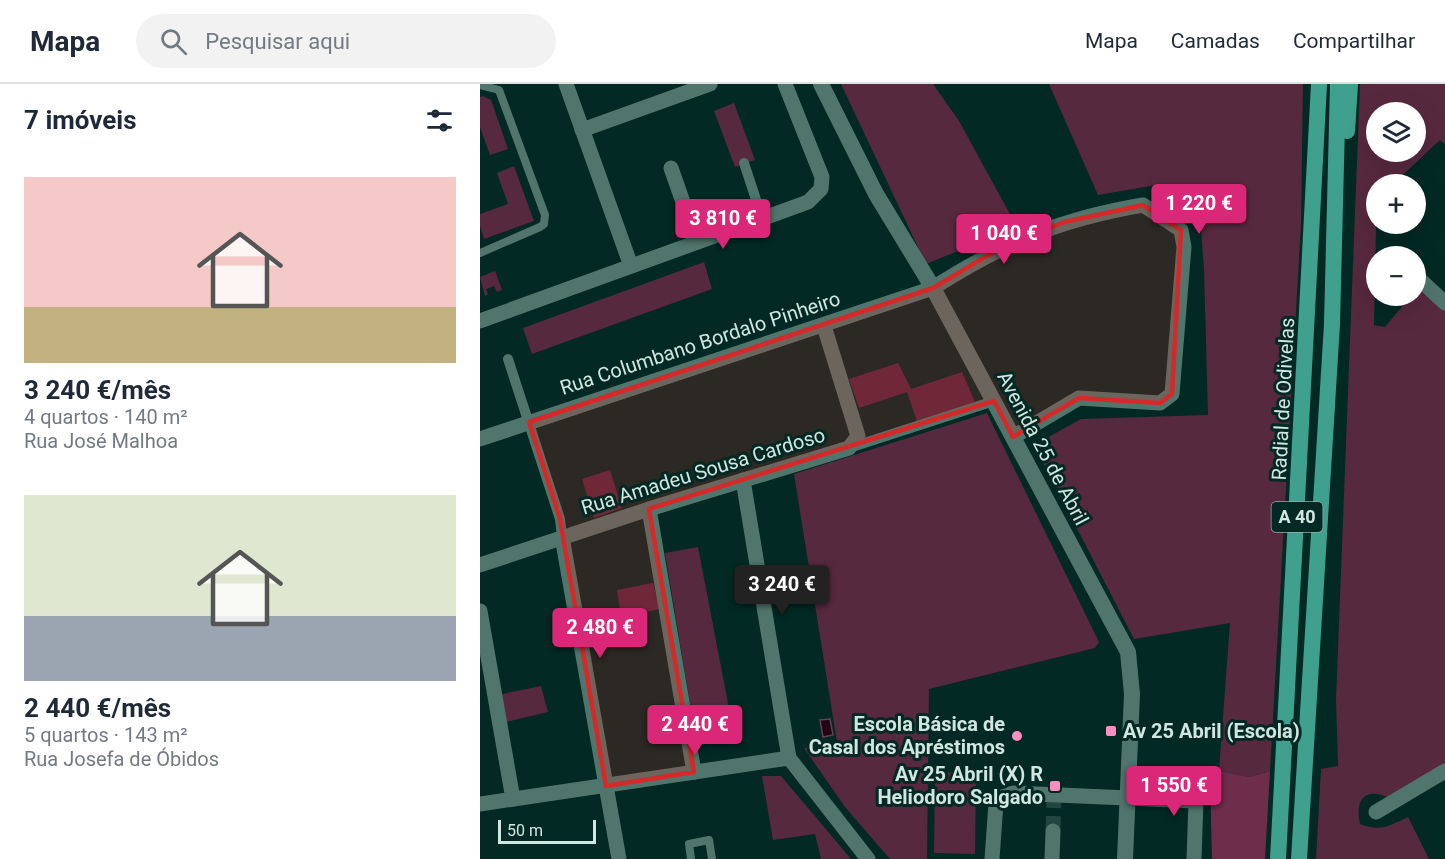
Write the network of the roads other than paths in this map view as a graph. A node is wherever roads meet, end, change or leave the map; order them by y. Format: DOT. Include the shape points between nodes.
graph roads {
  1 [pos="566,84"];
  2 [pos="710,84"];
  3 [pos="785,84"];
  4 [pos="822,84"];
  5 [pos="1314,84"];
  6 [pos="1319,84"];
  7 [pos="1338,84"];
  8 [pos="1350,84"];
  9 [pos="480,85"];
  10 [pos="582,130"];
  11 [pos="744,164"];
  12 [pos="671,168"];
  13 [pos="1316,174"];
  14 [pos="762,218"];
  15 [pos="697,242"];
  16 [pos="480,254"];
  17 [pos="631,266"];
  18 [pos="1426,285"];
  19 [pos="933,288"];
  20 [pos="1445,303"];
  21 [pos="480,321"];
  22 [pos="1332,324"];
  23 [pos="824,326"];
  24 [pos="508,359"];
  25 [pos="994,401"];
  26 [pos="529,422"];
  27 [pos="1013,437"];
  28 [pos="480,439"];
  29 [pos="849,448"];
  30 [pos="743,480"];
  31 [pos="649,509"];
  32 [pos="562,537"];
  33 [pos="480,565"];
  34 [pos="480,611"];
  35 [pos="789,758"];
  36 [pos="694,772"];
  37 [pos="1443,778"];
  38 [pos="606,786"];
  39 [pos="1127,798"];
  40 [pos="513,799"];
  41 [pos="480,804"];
  42 [pos="1376,812"];
  43 [pos="1053,831"];
  44 [pos="619,859"];
  45 [pos="691,859"];
  46 [pos="712,859"];
  47 [pos="867,859"];
  48 [pos="992,859"];
  49 [pos="1052,859"];
  50 [pos="1125,859"];
  51 [pos="1194,859"];
  52 [pos="1278,859"];
  53 [pos="1299,859"];
  1 -- 10 [label="street"];
  2 -- 10 [label="street"];
  3 -- 14 [label="street" via="822,177 821,189 807,202"];
  4 -- 19 [label="street, Avenida 25 de Abril" via="876,194"];
  5 -- 13 [label="highway"];
  6 -- 13 [label="highway, Radial de Odivelas / A 40"];
  7 -- 22 [label="highway, A 40"];
  8 -- 22 [label="highway" via="1345,195"];
  9 -- 16 [label="lane" via="499,90 545,215 540,227"];
  10 -- 17 [label="street"];
  11 -- 14 [label="street"];
  12 -- 15 [label="street"];
  13 -- 52 [label="highway, Radial de Odivelas / A 40"];
  14 -- 15 [label="street"];
  15 -- 17 [label="street"];
  17 -- 21 [label="street"];
  18 -- 20 [label="street"];
  19 -- 23 [label="street, Rua Columbano Bordalo Pinheiro"];
  19 -- 25 [label="street, Avenida 25 de Abril"];
  19 -- 27 [label="street, Rua Columbano Bordalo Pinheiro" via="995,251 1064,222 1143,205 1181,230 1184,247 1172,394 1160,403 1079,398"];
  22 -- 53 [label="highway, A 40"];
  23 -- 26 [label="street, Rua Columbano Bordalo Pinheiro"];
  23 -- 29 [label="street, Rua Amadeu Sousa Cardoso" via="858,436"];
  24 -- 26 [label="street"];
  25 -- 27 [label="street, Avenida 25 de Abril"];
  25 -- 29 [label="street"];
  26 -- 28 [label="street, Rua Columbano Bordalo Pinheiro"];
  26 -- 32 [label="street" via="560,519"];
  27 -- 39 [label="street, Avenida 25 de Abril" via="1128,652 1132,694"];
  29 -- 30 [label="street, Rua Amadeu Sousa Cardoso"];
  30 -- 31 [label="street, Rua Amadeu Sousa Cardoso"];
  30 -- 35 [label="street"];
  31 -- 32 [label="street, Rua Amadeu Sousa Cardoso"];
  31 -- 36 [label="street"];
  32 -- 33 [label="street, Rua Amadeu Sousa Cardoso"];
  32 -- 38 [label="street"];
  34 -- 40 [label="street"];
  35 -- 36 [label="street"];
  35 -- 47 [label="street"];
  36 -- 38 [label="street"];
  37 -- 42 [label="street"];
  38 -- 40 [label="street"];
  38 -- 44 [label="street"];
  39 -- 48 [label="street" via="1006,795 994,809"];
  39 -- 50 [label="street, Avenida 25 de Abril"];
  39 -- 51 [label="street" via="1196,801"];
  40 -- 41 [label="street"];
  43 -- 49 [label="street"];
  45 -- 46 [label="lane" via="689,844 709,840"];
}
